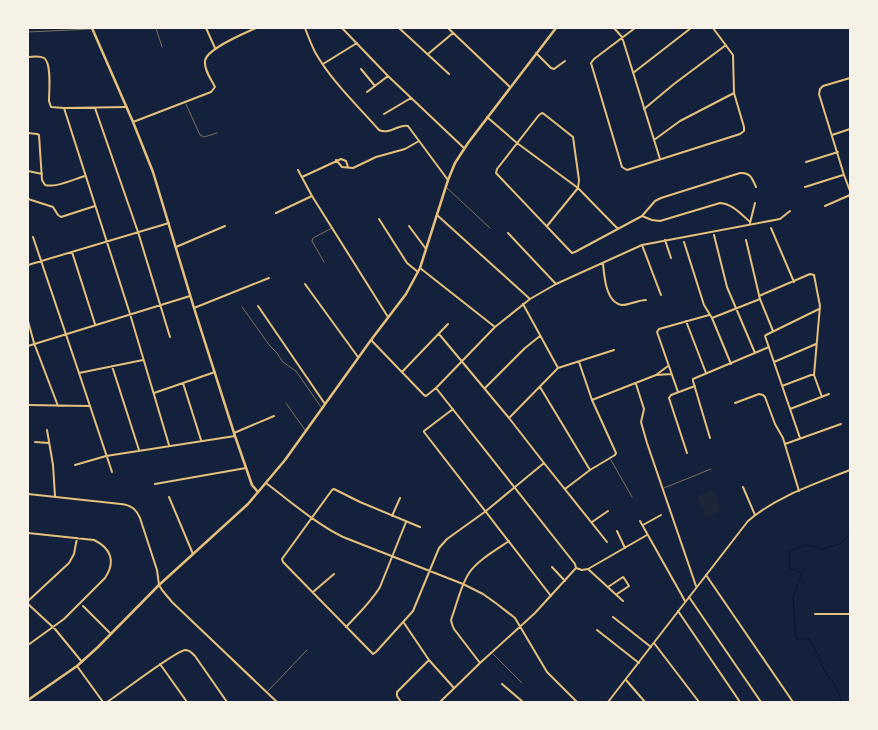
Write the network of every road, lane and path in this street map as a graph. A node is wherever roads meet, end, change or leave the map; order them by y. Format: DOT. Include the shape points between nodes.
graph roads {
  1 [pos="92,28"];
  2 [pos="156,28"];
  3 [pos="206,28"];
  4 [pos="256,28"];
  5 [pos="305,28"];
  6 [pos="342,28"];
  7 [pos="399,28"];
  8 [pos="448,28"];
  9 [pos="556,28"];
  10 [pos="614,28"];
  11 [pos="635,28"];
  12 [pos="691,28"];
  13 [pos="714,28"];
  14 [pos="28,32"];
  15 [pos="453,33"];
  16 [pos="622,37"];
  17 [pos="358,43"];
  18 [pos="726,45"];
  19 [pos="162,47"];
  20 [pos="215,48"];
  21 [pos="536,53"];
  22 [pos="428,54"];
  23 [pos="28,57"];
  24 [pos="565,61"];
  25 [pos="322,64"];
  26 [pos="361,69"];
  27 [pos="632,73"];
  28 [pos="449,74"];
  29 [pos="388,76"];
  30 [pos="850,78"];
  31 [pos="375,86"];
  32 [pos="510,88"];
  33 [pos="367,92"];
  34 [pos="734,93"];
  35 [pos="411,98"];
  36 [pos="185,102"];
  37 [pos="127,107"];
  38 [pos="64,108"];
  39 [pos="95,108"];
  40 [pos="644,110"];
  41 [pos="384,114"];
  42 [pos="487,118"];
  43 [pos="133,122"];
  44 [pos="850,129"];
  45 [pos="28,133"];
  46 [pos="217,133"];
  47 [pos="832,135"];
  48 [pos="419,141"];
  49 [pos="654,141"];
  50 [pos="518,143"];
  51 [pos="464,148"];
  52 [pos="838,152"];
  53 [pos="660,159"];
  54 [pos="336,160"];
  55 [pos="806,162"];
  56 [pos="348,167"];
  57 [pos="298,170"];
  58 [pos="28,171"];
  59 [pos="42,174"];
  60 [pos="844,175"];
  61 [pos="86,176"];
  62 [pos="302,176"];
  63 [pos="448,180"];
  64 [pos="756,186"];
  65 [pos="446,187"];
  66 [pos="804,187"];
  67 [pos="578,188"];
  68 [pos="850,191"];
  69 [pos="850,195"];
  70 [pos="312,196"];
  71 [pos="28,200"];
  72 [pos="755,203"];
  73 [pos="95,206"];
  74 [pos="825,206"];
  75 [pos="790,211"];
  76 [pos="276,213"];
  77 [pos="437,215"];
  78 [pos="642,216"];
  79 [pos="379,219"];
  80 [pos="169,223"];
  81 [pos="750,224"];
  82 [pos="225,226"];
  83 [pos="409,226"];
  84 [pos="547,226"];
  85 [pos="332,228"];
  86 [pos="490,228"];
  87 [pos="771,228"];
  88 [pos="618,229"];
  89 [pos="138,232"];
  90 [pos="508,233"];
  91 [pos="714,235"];
  92 [pos="33,237"];
  93 [pos="665,240"];
  94 [pos="746,240"];
  95 [pos="106,242"];
  96 [pos="684,242"];
  97 [pos="642,245"];
  98 [pos="176,246"];
  99 [pos="426,249"];
  100 [pos="72,252"];
  101 [pos="671,258"];
  102 [pos="40,261"];
  103 [pos="324,262"];
  104 [pos="603,263"];
  105 [pos="28,265"];
  106 [pos="420,268"];
  107 [pos="418,272"];
  108 [pos="269,278"];
  109 [pos="794,282"];
  110 [pos="305,284"];
  111 [pos="556,284"];
  112 [pos="661,295"];
  113 [pos="190,296"];
  114 [pos="759,297"];
  115 [pos="530,300"];
  116 [pos="646,300"];
  117 [pos="523,304"];
  118 [pos="161,305"];
  119 [pos="258,306"];
  120 [pos="242,307"];
  121 [pos="194,308"];
  122 [pos="737,309"];
  123 [pos="820,309"];
  124 [pos="130,314"];
  125 [pos="710,315"];
  126 [pos="388,318"];
  127 [pos="712,318"];
  128 [pos="28,321"];
  129 [pos="686,321"];
  130 [pos="96,324"];
  131 [pos="448,324"];
  132 [pos="495,327"];
  133 [pos="773,331"];
  134 [pos="66,334"];
  135 [pos="439,334"];
  136 [pos="540,336"];
  137 [pos="170,337"];
  138 [pos="371,340"];
  139 [pos="34,343"];
  140 [pos="816,344"];
  141 [pos="28,346"];
  142 [pos="769,347"];
  143 [pos="614,350"];
  144 [pos="755,353"];
  145 [pos="359,359"];
  146 [pos="144,360"];
  147 [pos="462,361"];
  148 [pos="579,362"];
  149 [pos="774,362"];
  150 [pos="731,364"];
  151 [pos="112,366"];
  152 [pos="668,366"];
  153 [pos="558,368"];
  154 [pos="215,372"];
  155 [pos="402,372"];
  156 [pos="80,373"];
  157 [pos="706,373"];
  158 [pos="671,374"];
  159 [pos="814,375"];
  160 [pos="656,376"];
  161 [pos="183,383"];
  162 [pos="636,384"];
  163 [pos="695,386"];
  164 [pos="782,386"];
  165 [pos="540,387"];
  166 [pos="436,388"];
  167 [pos="485,388"];
  168 [pos="678,392"];
  169 [pos="154,394"];
  170 [pos="830,394"];
  171 [pos="822,397"];
  172 [pos="592,400"];
  173 [pos="286,403"];
  174 [pos="735,403"];
  175 [pos="325,404"];
  176 [pos="28,405"];
  177 [pos="58,406"];
  178 [pos="90,406"];
  179 [pos="322,408"];
  180 [pos="453,408"];
  181 [pos="790,409"];
  182 [pos="274,416"];
  183 [pos="509,418"];
  184 [pos="840,424"];
  185 [pos="47,430"];
  186 [pos="306,431"];
  187 [pos="234,435"];
  188 [pos="710,438"];
  189 [pos="800,438"];
  190 [pos="201,441"];
  191 [pos="35,442"];
  192 [pos="49,443"];
  193 [pos="785,444"];
  194 [pos="169,446"];
  195 [pos="139,450"];
  196 [pos="687,453"];
  197 [pos="106,456"];
  198 [pos="610,459"];
  199 [pos="544,463"];
  200 [pos="74,465"];
  201 [pos="246,468"];
  202 [pos="711,469"];
  203 [pos="590,470"];
  204 [pos="850,470"];
  205 [pos="112,472"];
  206 [pos="266,483"];
  207 [pos="155,484"];
  208 [pos="514,487"];
  209 [pos="743,487"];
  210 [pos="565,489"];
  211 [pos="663,489"];
  212 [pos="799,491"];
  213 [pos="258,492"];
  214 [pos="28,494"];
  215 [pos="55,496"];
  216 [pos="169,496"];
  217 [pos="632,496"];
  218 [pos="400,498"];
  219 [pos="486,511"];
  220 [pos="608,511"];
  221 [pos="755,514"];
  222 [pos="662,515"];
  223 [pos="392,516"];
  224 [pos="312,518"];
  225 [pos="640,521"];
  226 [pos="406,522"];
  227 [pos="592,522"];
  228 [pos="643,525"];
  229 [pos="420,528"];
  230 [pos="617,531"];
  231 [pos="28,533"];
  232 [pos="648,534"];
  233 [pos="77,538"];
  234 [pos="508,541"];
  235 [pos="607,542"];
  236 [pos="625,548"];
  237 [pos="193,555"];
  238 [pos="393,556"];
  239 [pos="552,567"];
  240 [pos="576,568"];
  241 [pos="588,569"];
  242 [pos="428,571"];
  243 [pos="334,574"];
  244 [pos="706,574"];
  245 [pos="565,582"];
  246 [pos="463,584"];
  247 [pos="159,585"];
  248 [pos="696,586"];
  249 [pos="608,587"];
  250 [pos="313,592"];
  251 [pos="617,594"];
  252 [pos="551,596"];
  253 [pos="689,597"];
  254 [pos="623,601"];
  255 [pos="685,601"];
  256 [pos="28,603"];
  257 [pos="83,606"];
  258 [pos="678,611"];
  259 [pos="815,614"];
  260 [pos="850,614"];
  261 [pos="614,617"];
  262 [pos="404,623"];
  263 [pos="521,626"];
  264 [pos="53,627"];
  265 [pos="346,627"];
  266 [pos="597,630"];
  267 [pos="111,634"];
  268 [pos="654,643"];
  269 [pos="28,645"];
  270 [pos="651,647"];
  271 [pos="307,650"];
  272 [pos="492,653"];
  273 [pos="429,660"];
  274 [pos="82,662"];
  275 [pos="480,663"];
  276 [pos="638,663"];
  277 [pos="160,664"];
  278 [pos="77,666"];
  279 [pos="626,680"];
  280 [pos="522,683"];
  281 [pos="502,684"];
  282 [pos="454,689"];
  283 [pos="266,692"];
  284 [pos="28,700"];
  285 [pos="103,702"];
  286 [pos="107,702"];
  287 [pos="187,702"];
  288 [pos="226,702"];
  289 [pos="277,702"];
  290 [pos="401,702"];
  291 [pos="440,702"];
  292 [pos="523,702"];
  293 [pos="577,702"];
  294 [pos="608,702"];
  295 [pos="645,702"];
  296 [pos="699,702"];
  297 [pos="740,702"];
  298 [pos="761,702"];
  299 [pos="793,702"];
  1 -- 14 [label="lane"];
  1 -- 37 [label="main road"];
  2 -- 19 [label="lane"];
  3 -- 20 [label="street"];
  4 -- 20 [label="street"];
  5 -- 25 [label="street"];
  6 -- 17 [label="street"];
  7 -- 22 [label="street"];
  8 -- 15 [label="street"];
  9 -- 21 [label="main road"];
  10 -- 16 [label="street"];
  11 -- 16 [label="street"];
  12 -- 27 [label="street"];
  13 -- 18 [label="street"];
  15 -- 22 [label="street"];
  15 -- 32 [label="street"];
  16 -- 27 [label="street"];
  16 -- 53 [label="street" via="591,62 622,167 629,170"];
  17 -- 25 [label="street"];
  17 -- 29 [label="street"];
  18 -- 34 [label="street" via="733,55"];
  18 -- 40 [label="street"];
  20 -- 36 [label="street" via="205,61 214,88"];
  21 -- 24 [label="street" via="554,69"];
  21 -- 32 [label="main road"];
  22 -- 28 [label="street"];
  23 -- 38 [label="street" via="43,57 48,64 50,106"];
  25 -- 48 [label="street" via="379,130 386,132 406,125"];
  26 -- 31 [label="street"];
  27 -- 40 [label="street"];
  29 -- 31 [label="street"];
  29 -- 35 [label="street"];
  30 -- 47 [label="street" via="823,86 820,91"];
  31 -- 33 [label="street"];
  32 -- 42 [label="main road"];
  34 -- 49 [label="street" via="680,121"];
  34 -- 53 [label="street" via="744,131"];
  35 -- 41 [label="street"];
  35 -- 51 [label="street"];
  36 -- 43 [label="street"];
  36 -- 46 [label="lane" via="200,135"];
  37 -- 39 [label="street"];
  37 -- 43 [label="main road"];
  38 -- 39 [label="street"];
  38 -- 61 [label="street"];
  39 -- 89 [label="street"];
  40 -- 49 [label="street"];
  42 -- 50 [label="street"];
  42 -- 51 [label="main road"];
  43 -- 80 [label="main road"];
  44 -- 47 [label="street"];
  45 -- 59 [label="street" via="39,135"];
  47 -- 52 [label="street"];
  48 -- 56 [label="street" via="353,168"];
  48 -- 63 [label="street"];
  49 -- 53 [label="street"];
  50 -- 67 [label="street"];
  50 -- 67 [label="street" via="539,115 544,114 573,137"];
  50 -- 84 [label="street" via="496,173"];
  51 -- 63 [label="main road"];
  52 -- 55 [label="street"];
  52 -- 60 [label="street"];
  54 -- 56 [label="street" via="342,167"];
  54 -- 56 [label="street" via="343,159"];
  54 -- 62 [label="street"];
  57 -- 62 [label="street"];
  58 -- 59 [label="street"];
  59 -- 61 [label="street" via="43,183 47,186"];
  60 -- 66 [label="street"];
  60 -- 68 [label="street"];
  61 -- 73 [label="street"];
  62 -- 70 [label="street"];
  63 -- 65 [label="main road"];
  64 -- 78 [label="street" via="752,176 740,173 655,201"];
  65 -- 77 [label="main road"];
  65 -- 86 [label="lane"];
  67 -- 84 [label="street"];
  67 -- 88 [label="street"];
  69 -- 74 [label="street"];
  70 -- 76 [label="street"];
  70 -- 85 [label="street"];
  71 -- 73 [label="street" via="53,207 61,217"];
  72 -- 81 [label="street"];
  73 -- 95 [label="street"];
  75 -- 81 [label="street" via="780,219"];
  77 -- 99 [label="main road"];
  77 -- 115 [label="street"];
  78 -- 81 [label="street" via="660,221 720,202 734,208"];
  78 -- 88 [label="street"];
  79 -- 107 [label="street" via="407,263"];
  80 -- 89 [label="street"];
  80 -- 98 [label="main road"];
  81 -- 93 [label="street"];
  82 -- 98 [label="street"];
  83 -- 99 [label="street"];
  84 -- 88 [label="street" via="572,253"];
  85 -- 103 [label="lane" via="312,238"];
  85 -- 126 [label="street"];
  87 -- 109 [label="street"];
  89 -- 95 [label="street"];
  89 -- 118 [label="street"];
  90 -- 111 [label="street"];
  91 -- 122 [label="street" via="727,287"];
  92 -- 102 [label="street"];
  93 -- 97 [label="street"];
  93 -- 101 [label="street"];
  94 -- 114 [label="street"];
  95 -- 100 [label="street"];
  95 -- 124 [label="street"];
  96 -- 125 [label="street"];
  97 -- 104 [label="street"];
  97 -- 112 [label="street"];
  98 -- 113 [label="main road"];
  99 -- 106 [label="main road"];
  100 -- 102 [label="street"];
  100 -- 130 [label="street"];
  102 -- 105 [label="street"];
  102 -- 134 [label="street"];
  104 -- 111 [label="street"];
  104 -- 116 [label="street" via="605,282 616,303 624,305"];
  106 -- 107 [label="main road"];
  106 -- 132 [label="street"];
  107 -- 126 [label="main road"];
  108 -- 121 [label="street"];
  109 -- 114 [label="street"];
  109 -- 123 [label="street" via="813,274"];
  110 -- 145 [label="street"];
  111 -- 115 [label="street"];
  113 -- 118 [label="street"];
  113 -- 121 [label="main road"];
  114 -- 122 [label="street"];
  114 -- 133 [label="street"];
  115 -- 117 [label="street"];
  117 -- 132 [label="street"];
  117 -- 136 [label="street"];
  118 -- 124 [label="street"];
  118 -- 137 [label="street"];
  119 -- 175 [label="street"];
  120 -- 179 [label="lane" via="282,361 296,370"];
  121 -- 154 [label="main road"];
  122 -- 127 [label="street"];
  122 -- 144 [label="street"];
  123 -- 133 [label="street"];
  123 -- 140 [label="street"];
  124 -- 130 [label="street"];
  124 -- 146 [label="street"];
  125 -- 127 [label="street"];
  125 -- 129 [label="street"];
  126 -- 138 [label="main road"];
  127 -- 150 [label="street"];
  128 -- 139 [label="street"];
  129 -- 152 [label="street" via="656,332"];
  129 -- 157 [label="street"];
  130 -- 134 [label="street"];
  131 -- 135 [label="street"];
  132 -- 147 [label="street"];
  133 -- 142 [label="street" via="765,336"];
  134 -- 139 [label="street"];
  134 -- 156 [label="street"];
  135 -- 147 [label="street"];
  135 -- 155 [label="street"];
  136 -- 153 [label="street"];
  136 -- 167 [label="street"];
  138 -- 145 [label="main road"];
  138 -- 155 [label="street"];
  139 -- 141 [label="street"];
  139 -- 177 [label="street"];
  140 -- 149 [label="street"];
  140 -- 159 [label="street"];
  142 -- 144 [label="street"];
  142 -- 149 [label="street"];
  143 -- 148 [label="street"];
  144 -- 150 [label="street"];
  145 -- 175 [label="main road"];
  146 -- 151 [label="street"];
  146 -- 169 [label="street"];
  147 -- 166 [label="street"];
  147 -- 167 [label="street"];
  148 -- 153 [label="street"];
  148 -- 172 [label="street"];
  149 -- 164 [label="street"];
  150 -- 157 [label="street"];
  151 -- 156 [label="street"];
  151 -- 195 [label="street"];
  152 -- 158 [label="street"];
  152 -- 160 [label="street"];
  153 -- 165 [label="street"];
  154 -- 161 [label="street"];
  154 -- 187 [label="main road"];
  155 -- 166 [label="street" via="426,396"];
  156 -- 178 [label="street"];
  157 -- 163 [label="street" via="693,379"];
  158 -- 160 [label="street"];
  158 -- 168 [label="street"];
  159 -- 164 [label="street"];
  159 -- 171 [label="street"];
  160 -- 162 [label="street"];
  161 -- 169 [label="street"];
  161 -- 190 [label="street"];
  162 -- 172 [label="street"];
  162 -- 211 [label="street" via="644,409 641,422"];
  163 -- 168 [label="street"];
  163 -- 188 [label="street"];
  164 -- 181 [label="street"];
  165 -- 183 [label="street"];
  165 -- 203 [label="street"];
  166 -- 180 [label="street"];
  167 -- 183 [label="street"];
  168 -- 196 [label="street" via="669,397"];
  169 -- 194 [label="street"];
  170 -- 171 [label="street"];
  171 -- 181 [label="street"];
  172 -- 198 [label="street" via="616,453"];
  173 -- 186 [label="lane"];
  174 -- 193 [label="street" via="763,395"];
  175 -- 179 [label="main road"];
  176 -- 177 [label="street"];
  177 -- 178 [label="street"];
  178 -- 197 [label="street"];
  179 -- 186 [label="main road"];
  180 -- 208 [label="street"];
  180 -- 219 [label="street" via="424,432"];
  181 -- 189 [label="street"];
  182 -- 187 [label="street"];
  183 -- 199 [label="street"];
  184 -- 189 [label="street"];
  185 -- 192 [label="street"];
  186 -- 206 [label="main road"];
  187 -- 190 [label="street"];
  187 -- 201 [label="main road"];
  189 -- 193 [label="street"];
  190 -- 194 [label="street"];
  191 -- 192 [label="street"];
  192 -- 215 [label="street"];
  193 -- 212 [label="street"];
  194 -- 195 [label="street"];
  195 -- 197 [label="street"];
  197 -- 200 [label="street"];
  197 -- 205 [label="street"];
  198 -- 203 [label="street"];
  198 -- 217 [label="lane"];
  199 -- 208 [label="street"];
  199 -- 210 [label="street"];
  201 -- 207 [label="street"];
  201 -- 213 [label="main road"];
  202 -- 211 [label="lane"];
  203 -- 210 [label="street"];
  204 -- 212 [label="street"];
  206 -- 213 [label="main road"];
  206 -- 224 [label="street"];
  208 -- 219 [label="street"];
  208 -- 240 [label="street"];
  209 -- 221 [label="street"];
  210 -- 227 [label="street"];
  211 -- 248 [label="street"];
  212 -- 221 [label="street"];
  213 -- 237 [label="main road"];
  214 -- 215 [label="street"];
  215 -- 247 [label="street" via="133,508 140,518"];
  216 -- 237 [label="street"];
  218 -- 223 [label="street"];
  219 -- 234 [label="street"];
  219 -- 242 [label="street" via="447,539"];
  220 -- 227 [label="street"];
  221 -- 244 [label="street"];
  222 -- 228 [label="street"];
  223 -- 224 [label="street" via="334,489"];
  223 -- 226 [label="street"];
  224 -- 238 [label="street" via="343,537"];
  224 -- 250 [label="street" via="282,558"];
  225 -- 228 [label="street"];
  226 -- 229 [label="street"];
  226 -- 238 [label="street"];
  227 -- 235 [label="street"];
  228 -- 232 [label="street"];
  230 -- 236 [label="street"];
  231 -- 233 [label="street"];
  232 -- 236 [label="street"];
  232 -- 255 [label="street"];
  233 -- 256 [label="street" via="69,564"];
  233 -- 264 [label="street" via="94,540 106,547 111,566 106,578"];
  234 -- 246 [label="street" via="470,571"];
  234 -- 252 [label="street"];
  236 -- 241 [label="street"];
  237 -- 247 [label="main road"];
  238 -- 242 [label="street"];
  238 -- 265 [label="street" via="380,587"];
  239 -- 245 [label="street"];
  240 -- 241 [label="street"];
  240 -- 245 [label="street"];
  241 -- 249 [label="street"];
  242 -- 246 [label="street"];
  242 -- 262 [label="street" via="413,611"];
  243 -- 250 [label="street"];
  244 -- 248 [label="street"];
  244 -- 299 [label="street"];
  245 -- 252 [label="street"];
  246 -- 263 [label="street" via="498,604"];
  246 -- 275 [label="street" via="452,624"];
  247 -- 267 [label="main road"];
  247 -- 283 [label="street" via="172,602"];
  248 -- 253 [label="street"];
  249 -- 251 [label="street"];
  249 -- 251 [label="street" via="624,578 630,586"];
  250 -- 265 [label="street"];
  251 -- 254 [label="street"];
  252 -- 263 [label="street"];
  253 -- 255 [label="street"];
  253 -- 298 [label="street"];
  255 -- 258 [label="street"];
  256 -- 264 [label="street"];
  257 -- 267 [label="street"];
  258 -- 268 [label="street"];
  258 -- 297 [label="street"];
  259 -- 260 [label="street"];
  261 -- 270 [label="street"];
  262 -- 265 [label="street" via="373,654"];
  262 -- 273 [label="street"];
  263 -- 272 [label="street"];
  263 -- 293 [label="street" via="547,672"];
  264 -- 269 [label="street"];
  264 -- 274 [label="street"];
  266 -- 276 [label="street"];
  267 -- 274 [label="main road"];
  268 -- 270 [label="street"];
  268 -- 296 [label="street"];
  270 -- 276 [label="street"];
  271 -- 283 [label="lane"];
  272 -- 275 [label="street"];
  272 -- 280 [label="lane"];
  273 -- 282 [label="street"];
  273 -- 290 [label="street" via="397,692"];
  274 -- 278 [label="main road"];
  275 -- 282 [label="street"];
  276 -- 279 [label="street"];
  277 -- 286 [label="street"];
  277 -- 287 [label="street"];
  277 -- 288 [label="street" via="179,652 190,651"];
  278 -- 284 [label="main road"];
  278 -- 285 [label="street"];
  279 -- 294 [label="street"];
  279 -- 295 [label="street"];
  281 -- 292 [label="street"];
  282 -- 291 [label="street"];
  283 -- 289 [label="street"];
}
